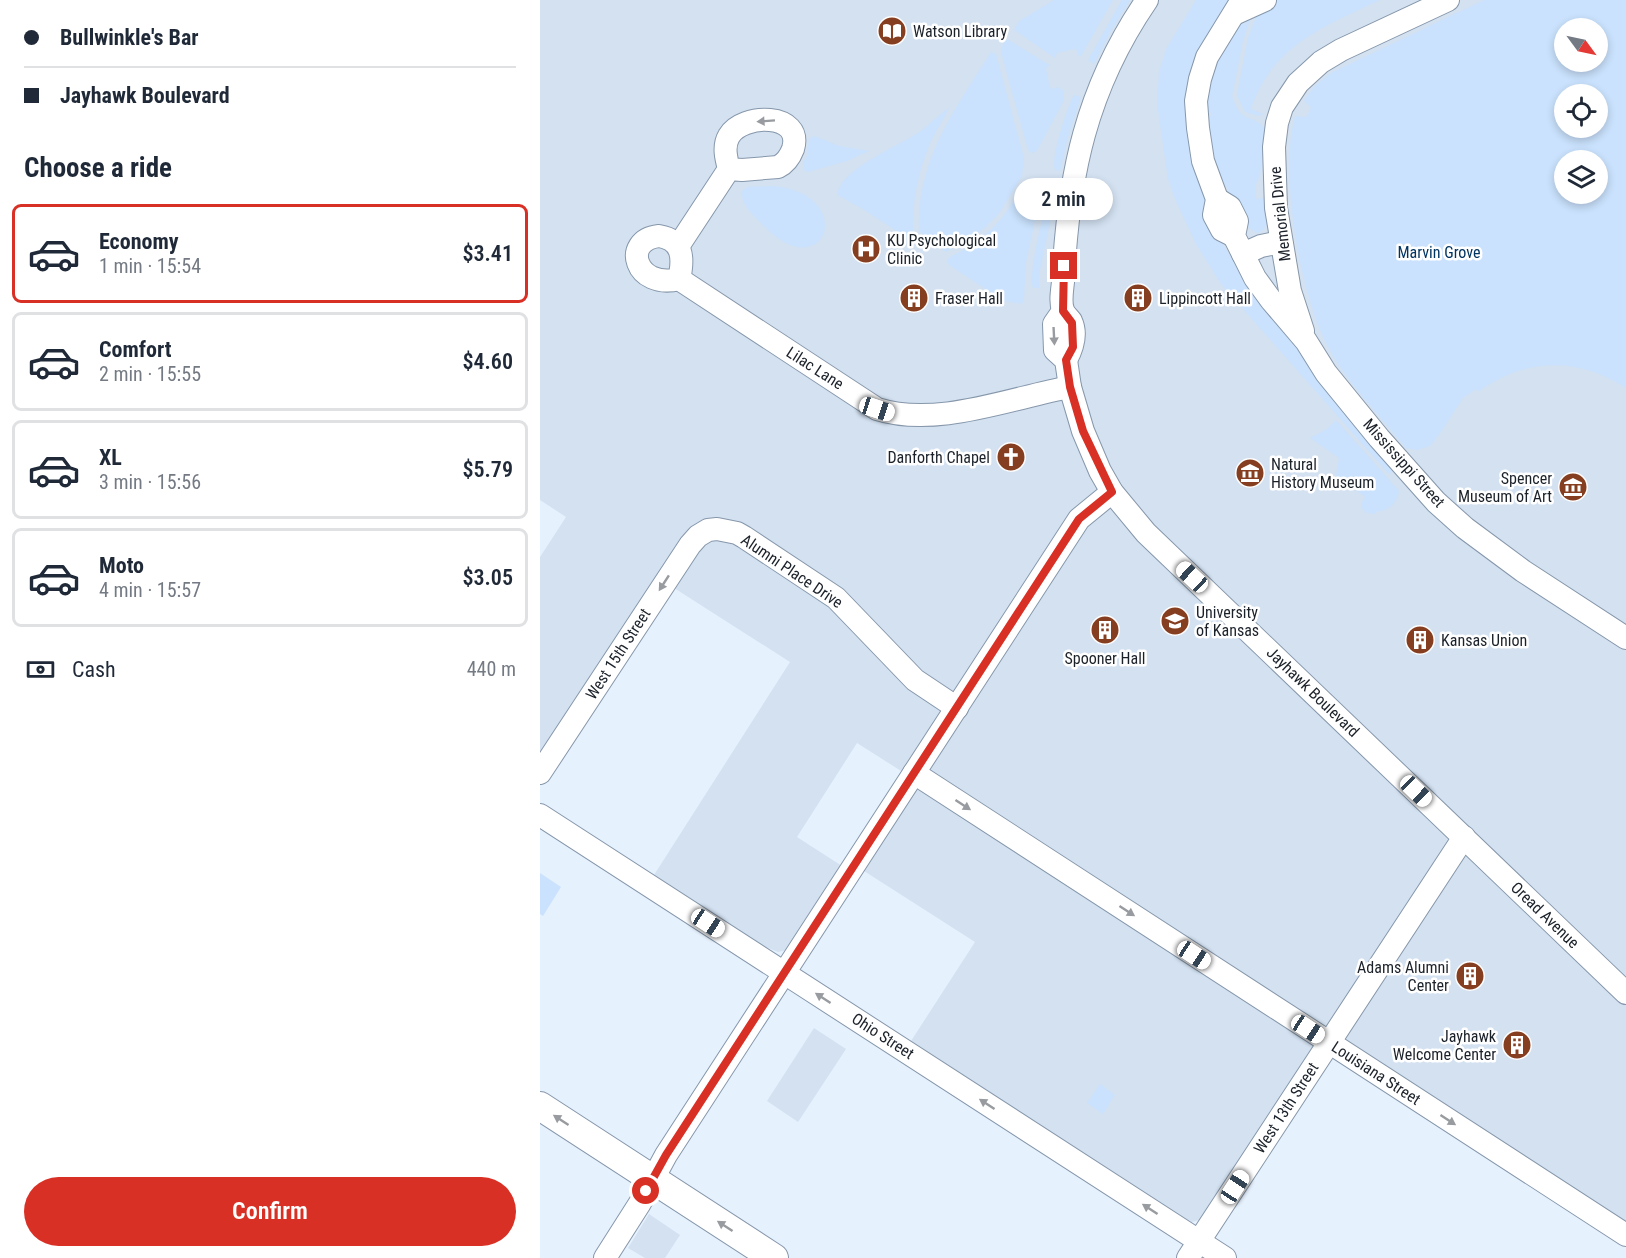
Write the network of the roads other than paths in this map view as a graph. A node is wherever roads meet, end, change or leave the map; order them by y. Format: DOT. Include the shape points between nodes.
graph roads {
  1 [pos="1147,0"];
  2 [pos="1266,0"];
  3 [pos="1448,0"];
  4 [pos="1238,7"];
  5 [pos="729,169"];
  6 [pos="1281,242"];
  7 [pos="679,245"];
  8 [pos="1239,245"];
  9 [pos="679,279"];
  10 [pos="1306,341"];
  11 [pos="1070,387"];
  12 [pos="1112,492"];
  13 [pos="698,536"];
  14 [pos="1626,639"];
  15 [pos="957,708"];
  16 [pos="540,773"];
  17 [pos="914,773"];
  18 [pos="540,815"];
  19 [pos="1464,837"];
  20 [pos="785,973"];
  21 [pos="1626,993"];
  22 [pos="1329,1042"];
  23 [pos="540,1106"];
  24 [pos="653,1180"];
  25 [pos="1626,1235"];
  26 [pos="1194,1250"];
  27 [pos="604,1258"];
  28 [pos="774,1258"];
  29 [pos="1225,1258"];
  1 -- 11 [label="street, Jayhawk Boulevard" via="1105,73 1081,143 1067,214 1062,296 1063,311 1072,323 1073,347 1066,360"];
  2 -- 4 [label="street"];
  3 -- 6 [label="street, Memorial Drive" via="1329,57 1291,91 1282,106 1274,147"];
  4 -- 8 [label="street, Mississippi Street" via="1207,57 1196,101 1203,161 1217,199 1214,215 1222,230"];
  5 -- 7 [label="street"];
  6 -- 8 [label="street"];
  6 -- 10 [label="street, Memorial Drive" via="1290,291"];
  7 -- 9 [label="street"];
  7 -- 9 [label="street, Lilac Lane" via="665,237 652,237 641,244 637,257 646,275 662,280"];
  8 -- 10 [label="street, Mississippi Street" via="1255,278"];
  9 -- 11 [label="street, Lilac Lane" via="877,409 897,415 964,411"];
  10 -- 14 [label="street, Mississippi Street" via="1326,373 1436,502 1522,571"];
  11 -- 12 [label="street, Jayhawk Boulevard" via="1083,431"];
  12 -- 15 [label="street" via="1079,519"];
  12 -- 19 [label="street, Jayhawk Boulevard" via="1146,533"];
  13 -- 15 [label="street, Alumni Place Drive" via="717,529 737,533 836,598 915,680"];
  13 -- 16 [label="street, West 15th Street, one-way"];
  15 -- 17 [label="street"];
  17 -- 20 [label="street"];
  17 -- 22 [label="street, Louisiana Street, one-way"];
  18 -- 20 [label="street, Ohio Street"];
  19 -- 21 [label="street, Oread Avenue"];
  19 -- 22 [label="street, West 13th Street"];
  20 -- 24 [label="street"];
  26 -- 20 [label="street, Ohio Street, one-way"];
  22 -- 25 [label="street, Louisiana Street, one-way"];
  22 -- 26 [label="street, West 13th Street"];
  24 -- 23 [label="main road, one-way"];
  24 -- 27 [label="street"];
  28 -- 24 [label="main road, one-way"];
  26 -- 29 [label="street, Ohio Street"];
}
